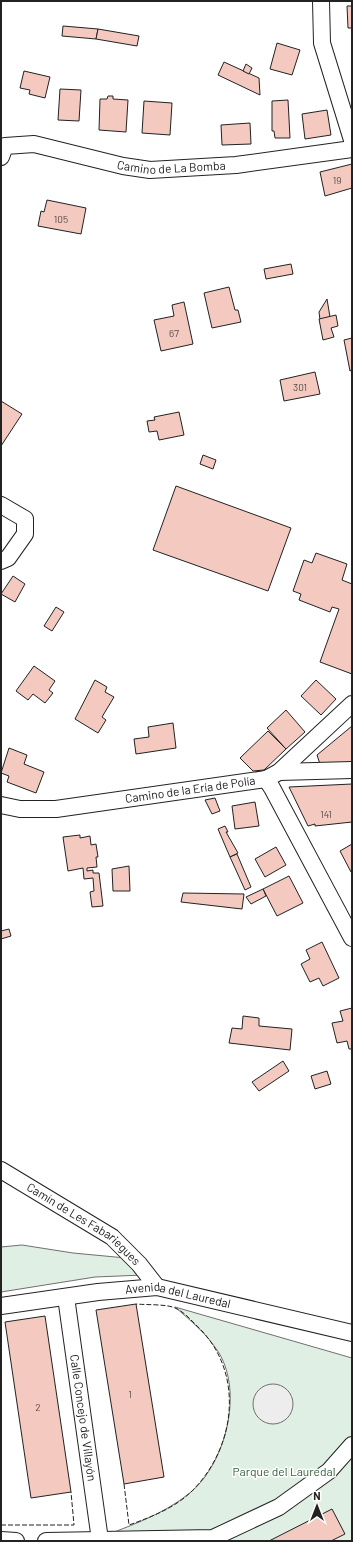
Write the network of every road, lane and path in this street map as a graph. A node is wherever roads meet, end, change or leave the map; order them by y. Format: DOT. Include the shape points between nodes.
graph roads {
  1 [pos="320,1"];
  2 [pos="352,140"];
  3 [pos="352,149"];
  4 [pos="1,157"];
  5 [pos="1,506"];
  6 [pos="1,561"];
  7 [pos="352,704"];
  8 [pos="352,770"];
  9 [pos="272,775"];
  10 [pos="1,805"];
  11 [pos="352,938"];
  12 [pos="1,1170"];
  13 [pos="157,1287"];
  14 [pos="66,1296"];
  15 [pos="1,1306"];
  16 [pos="352,1333"];
  17 [pos="352,1445"];
  18 [pos="1,1540"];
  19 [pos="100,1540"];
  20 [pos="16,1541"];
  21 [pos="46,1541"];
  1 -- 2 [label="street" via="322,43"];
  3 -- 4 [label="street, Camino de La Bomba" via="236,165 150,170 123,166 34,144 5,146"];
  5 -- 6 [label="street" via="25,519 26,534 8,558"];
  7 -- 9 [label="street"];
  8 -- 9 [label="street, Camino de la Ería de Polía"];
  9 -- 10 [label="street, Camino de la Ería de Polía" via="56,809 20,809"];
  9 -- 11 [label="street" via="272,788"];
  12 -- 13 [label="street, Camín de Les Fabariegues" via="112,1237 140,1264"];
  13 -- 14 [label="street, Avenida del Lauredal"];
  13 -- 16 [label="street, Avenida del Lauredal"];
  14 -- 15 [label="street, Avenida del Lauredal"];
  14 -- 19 [label="street, Calle Concejo de Villayón"];
  17 -- 19 [label="street" via="329,1471 278,1507 213,1538"];
  18 -- 20 [label="street"];
  19 -- 21 [label="street"];
}
